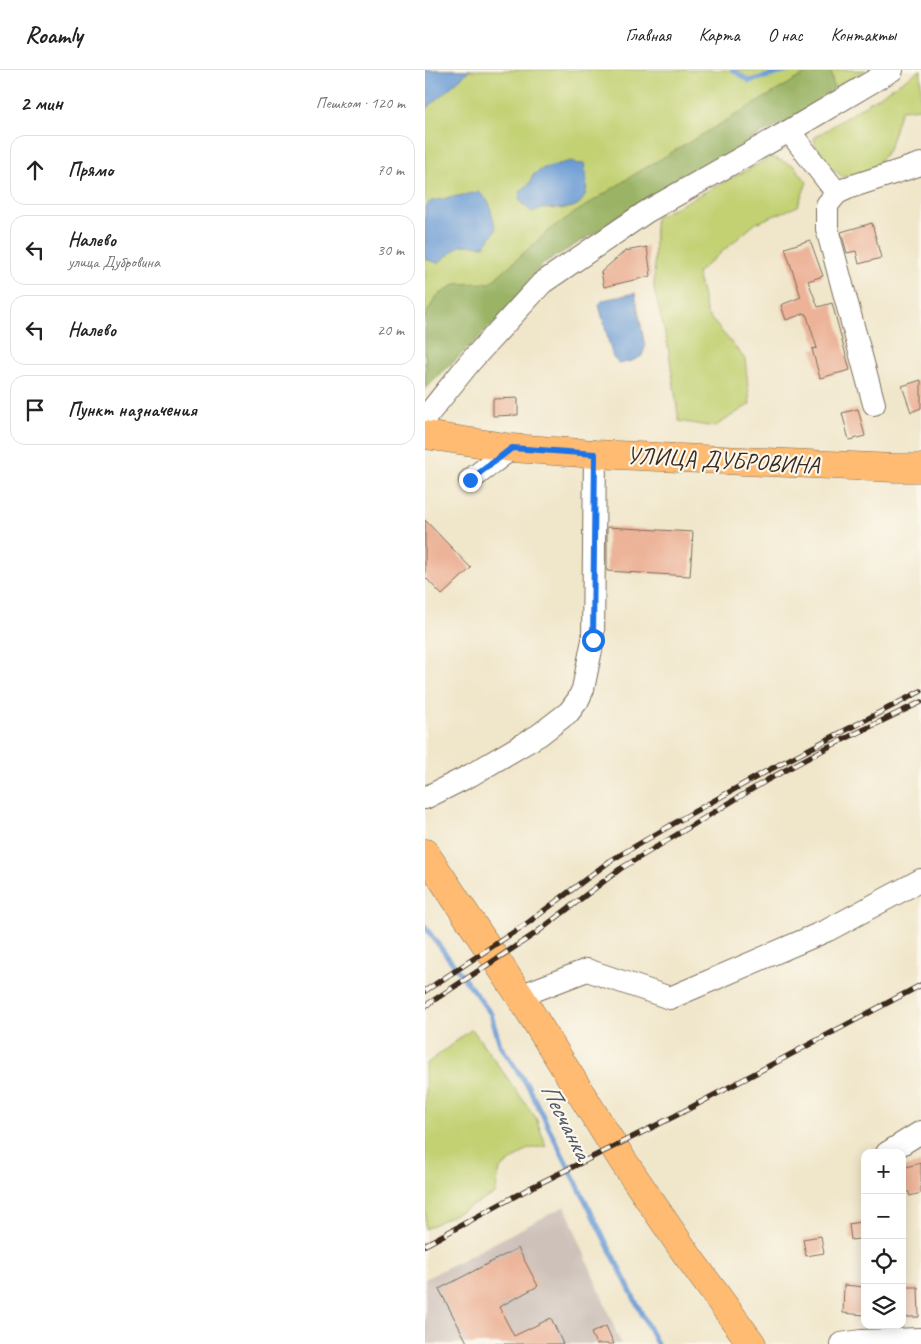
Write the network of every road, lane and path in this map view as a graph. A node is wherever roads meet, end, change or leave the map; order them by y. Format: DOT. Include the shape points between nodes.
graph roads {
  1 [pos="892,70"];
  2 [pos="789,131"];
  3 [pos="921,164"];
  4 [pos="837,193"];
  5 [pos="874,404"];
  6 [pos="425,418"];
  7 [pos="425,435"];
  8 [pos="504,447"];
  9 [pos="425,454"];
  10 [pos="595,454"];
  11 [pos="921,468"];
  12 [pos="470,480"];
  13 [pos="425,798"];
  14 [pos="425,853"];
  15 [pos="921,880"];
  16 [pos="520,996"];
  17 [pos="921,1132"];
  18 [pos="893,1149"];
  19 [pos="921,1339"];
  20 [pos="752,1344"];
  21 [pos="841,1344"];
  1 -- 2 [label="street"];
  2 -- 4 [label="street"];
  2 -- 6 [label="street" via="647,212 541,283"];
  3 -- 4 [label="street"];
  4 -- 5 [label="street" via="827,205 827,229"];
  7 -- 8 [label="main road"];
  8 -- 9 [label="main road"];
  8 -- 10 [label="main road, УЛИЦА ДУБРОВИНА"];
  8 -- 12 [label="street"];
  10 -- 11 [label="main road, УЛИЦА ДУБРОВИНА"];
  10 -- 13 [label="street" via="593,640 578,700 569,712 539,735 465,779"];
  14 -- 16 [label="main road"];
  15 -- 16 [label="street" via="828,930 670,998 587,970"];
  16 -- 20 [label="main road" via="623,1161"];
  17 -- 18 [label="street"];
  19 -- 21 [label="street"];
}
